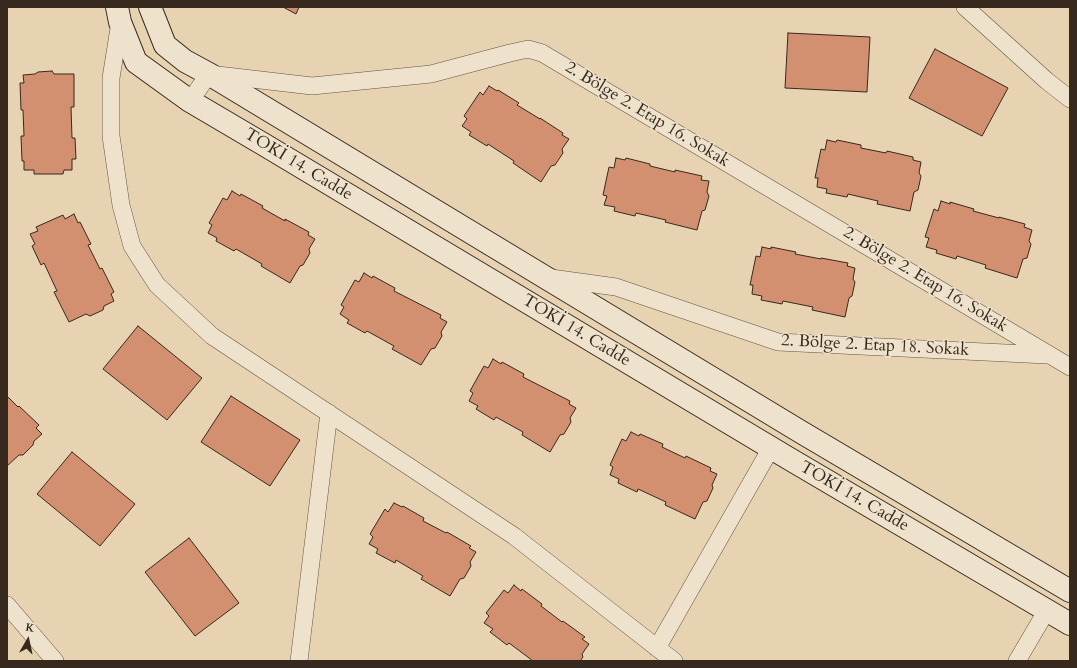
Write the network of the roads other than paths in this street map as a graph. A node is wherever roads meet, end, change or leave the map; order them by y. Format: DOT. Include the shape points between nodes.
graph roads {
  1 [pos="150,7"];
  2 [pos="965,7"];
  3 [pos="118,14"];
  4 [pos="209,74"];
  5 [pos="1070,99"];
  6 [pos="190,101"];
  7 [pos="545,278"];
  8 [pos="1050,355"];
  9 [pos="1070,357"];
  10 [pos="1070,367"];
  11 [pos="329,413"];
  12 [pos="771,448"];
  13 [pos="1070,591"];
  14 [pos="7,605"];
  15 [pos="1047,610"];
  16 [pos="1070,624"];
  17 [pos="657,648"];
  18 [pos="56,661"];
  19 [pos="298,661"];
  20 [pos="674,661"];
  21 [pos="1017,661"];
  1 -- 4 [label="main road, TOKİ 14. Cadde" via="165,45 185,61"];
  2 -- 5 [label="street"];
  3 -- 6 [label="main road, TOKİ 14. Cadde" via="136,62"];
  3 -- 11 [label="street" via="111,78 111,136 121,205 132,246 157,285 212,336"];
  4 -- 6 [label="street"];
  4 -- 7 [label="main road, TOKİ 14. Cadde"];
  4 -- 8 [label="street, 2. Bölge 2. Etap 16. Sokak" via="312,86 431,74 528,49 542,53"];
  6 -- 12 [label="main road, TOKİ 14. Cadde"];
  7 -- 8 [label="street, 2. Bölge 2. Etap 18. Sokak" via="616,287 778,342"];
  7 -- 13 [label="main road, TOKİ 14. Cadde"];
  8 -- 9 [label="street, 2. Bölge 2. Etap 18. Sokak"];
  8 -- 10 [label="street, 2. Bölge 2. Etap 16. Sokak"];
  11 -- 17 [label="street" via="514,536"];
  11 -- 19 [label="street"];
  12 -- 15 [label="main road, TOKİ 14. Cadde"];
  12 -- 17 [label="street"];
  14 -- 18 [label="street"];
  15 -- 16 [label="main road, TOKİ 14. Cadde"];
  15 -- 21 [label="street"];
  17 -- 20 [label="street"];
}
